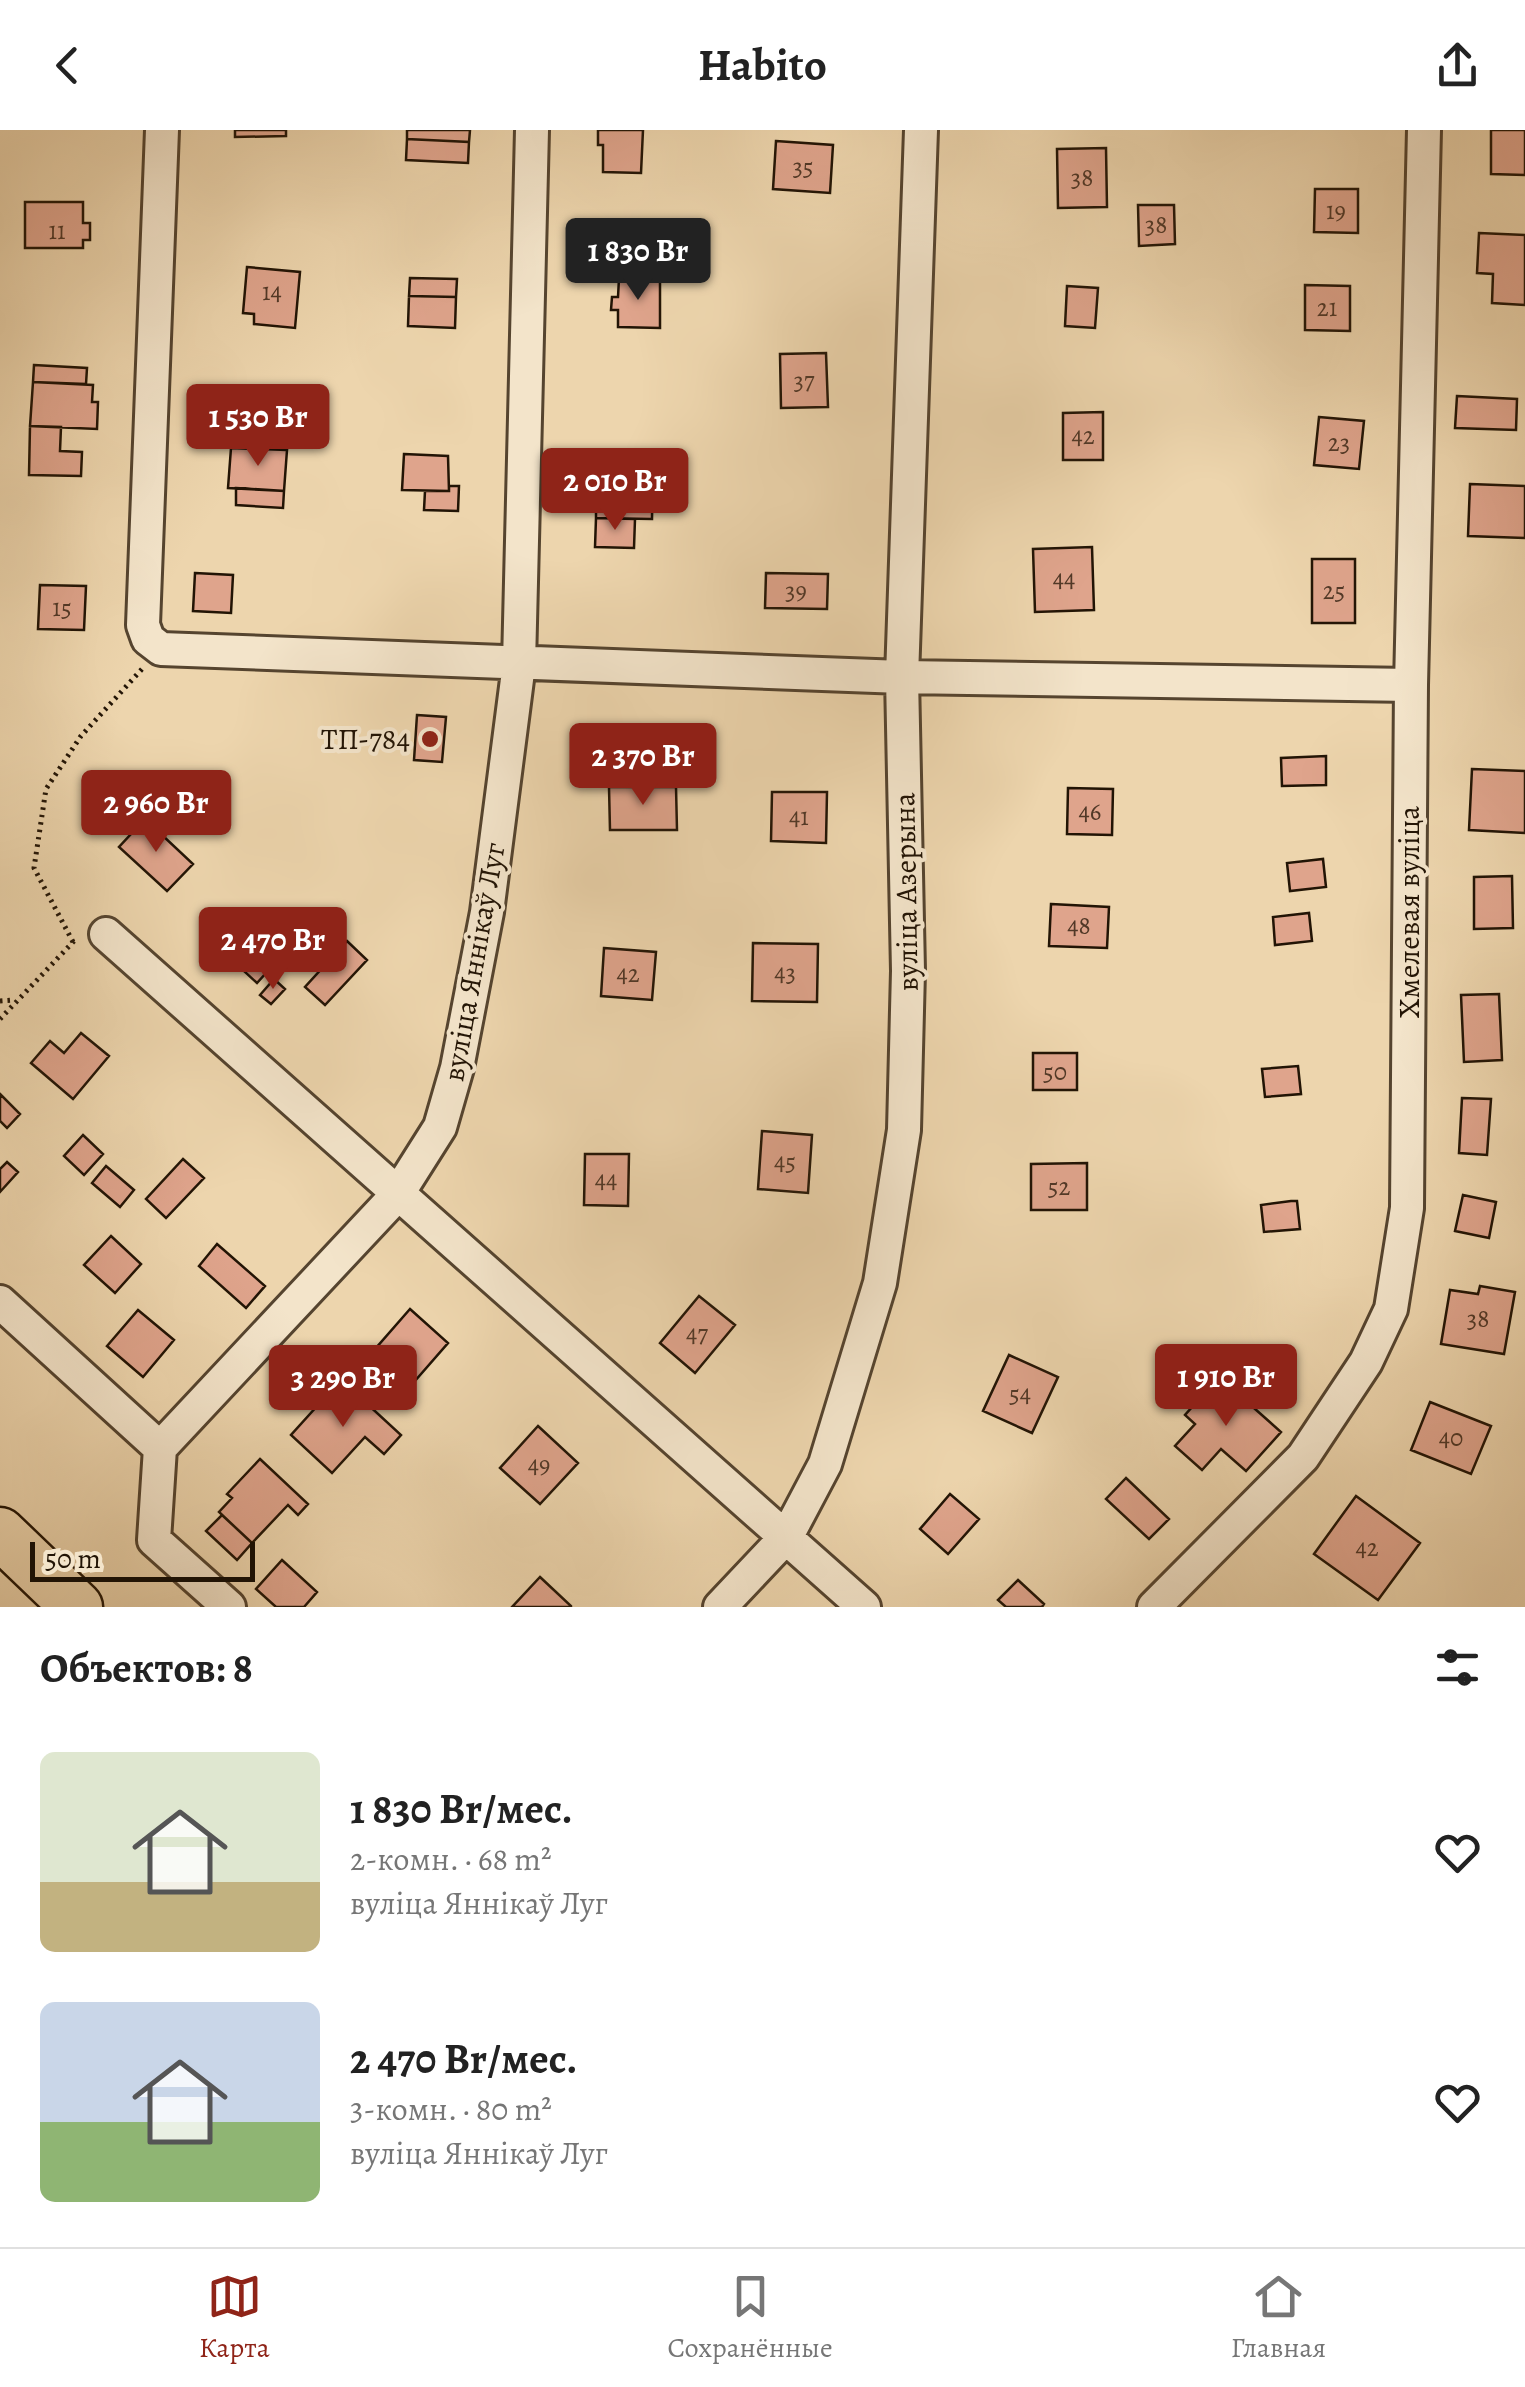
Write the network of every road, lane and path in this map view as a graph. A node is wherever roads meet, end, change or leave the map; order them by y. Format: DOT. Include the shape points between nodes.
graph roads {
  1 [pos="162,130"];
  2 [pos="532,130"];
  3 [pos="920,130"];
  4 [pos="1424,130"];
  5 [pos="161,648"];
  6 [pos="520,664"];
  7 [pos="902,678"];
  8 [pos="1411,685"];
  9 [pos="106,934"];
  10 [pos="73,942"];
  11 [pos="18,1000"];
  12 [pos="0,1001"];
  13 [pos="0,1019"];
  14 [pos="396,1195"];
  15 [pos="0,1302"];
  16 [pos="160,1448"];
  17 [pos="0,1533"];
  18 [pos="787,1536"];
  19 [pos="77,1607"];
  20 [pos="228,1607"];
  21 [pos="720,1607"];
  22 [pos="864,1607"];
  23 [pos="1154,1607"];
  1 -- 5 [label="street" via="143,625"];
  2 -- 6 [label="street, вуліца Яннікаў Луг"];
  3 -- 7 [label="street, вуліца Азерына"];
  4 -- 8 [label="street, Хмелевая вуліца"];
  5 -- 6 [label="street"];
  5 -- 10 [label="path" via="81,736 46,790 34,868"];
  6 -- 7 [label="street"];
  6 -- 14 [label="street, вуліца Яннікаў Луг" via="458,1068 440,1127"];
  7 -- 8 [label="street"];
  7 -- 18 [label="street, вуліца Азерына" via="904,1130 880,1283 825,1464"];
  8 -- 23 [label="street, Хмелевая вуліца" via="1408,1208 1390,1309 1366,1362 1303,1457"];
  9 -- 10 [label="path"];
  9 -- 14 [label="street"];
  10 -- 11 [label="path"];
  11 -- 12 [label="path"];
  11 -- 13 [label="path"];
  14 -- 16 [label="street, вуліца Яннікаў Луг"];
  14 -- 18 [label="street"];
  15 -- 16 [label="street"];
  16 -- 20 [label="street" via="154,1540"];
  17 -- 19 [label="main road"];
  18 -- 21 [label="street, вуліца Азерына"];
  18 -- 22 [label="street"];
}
